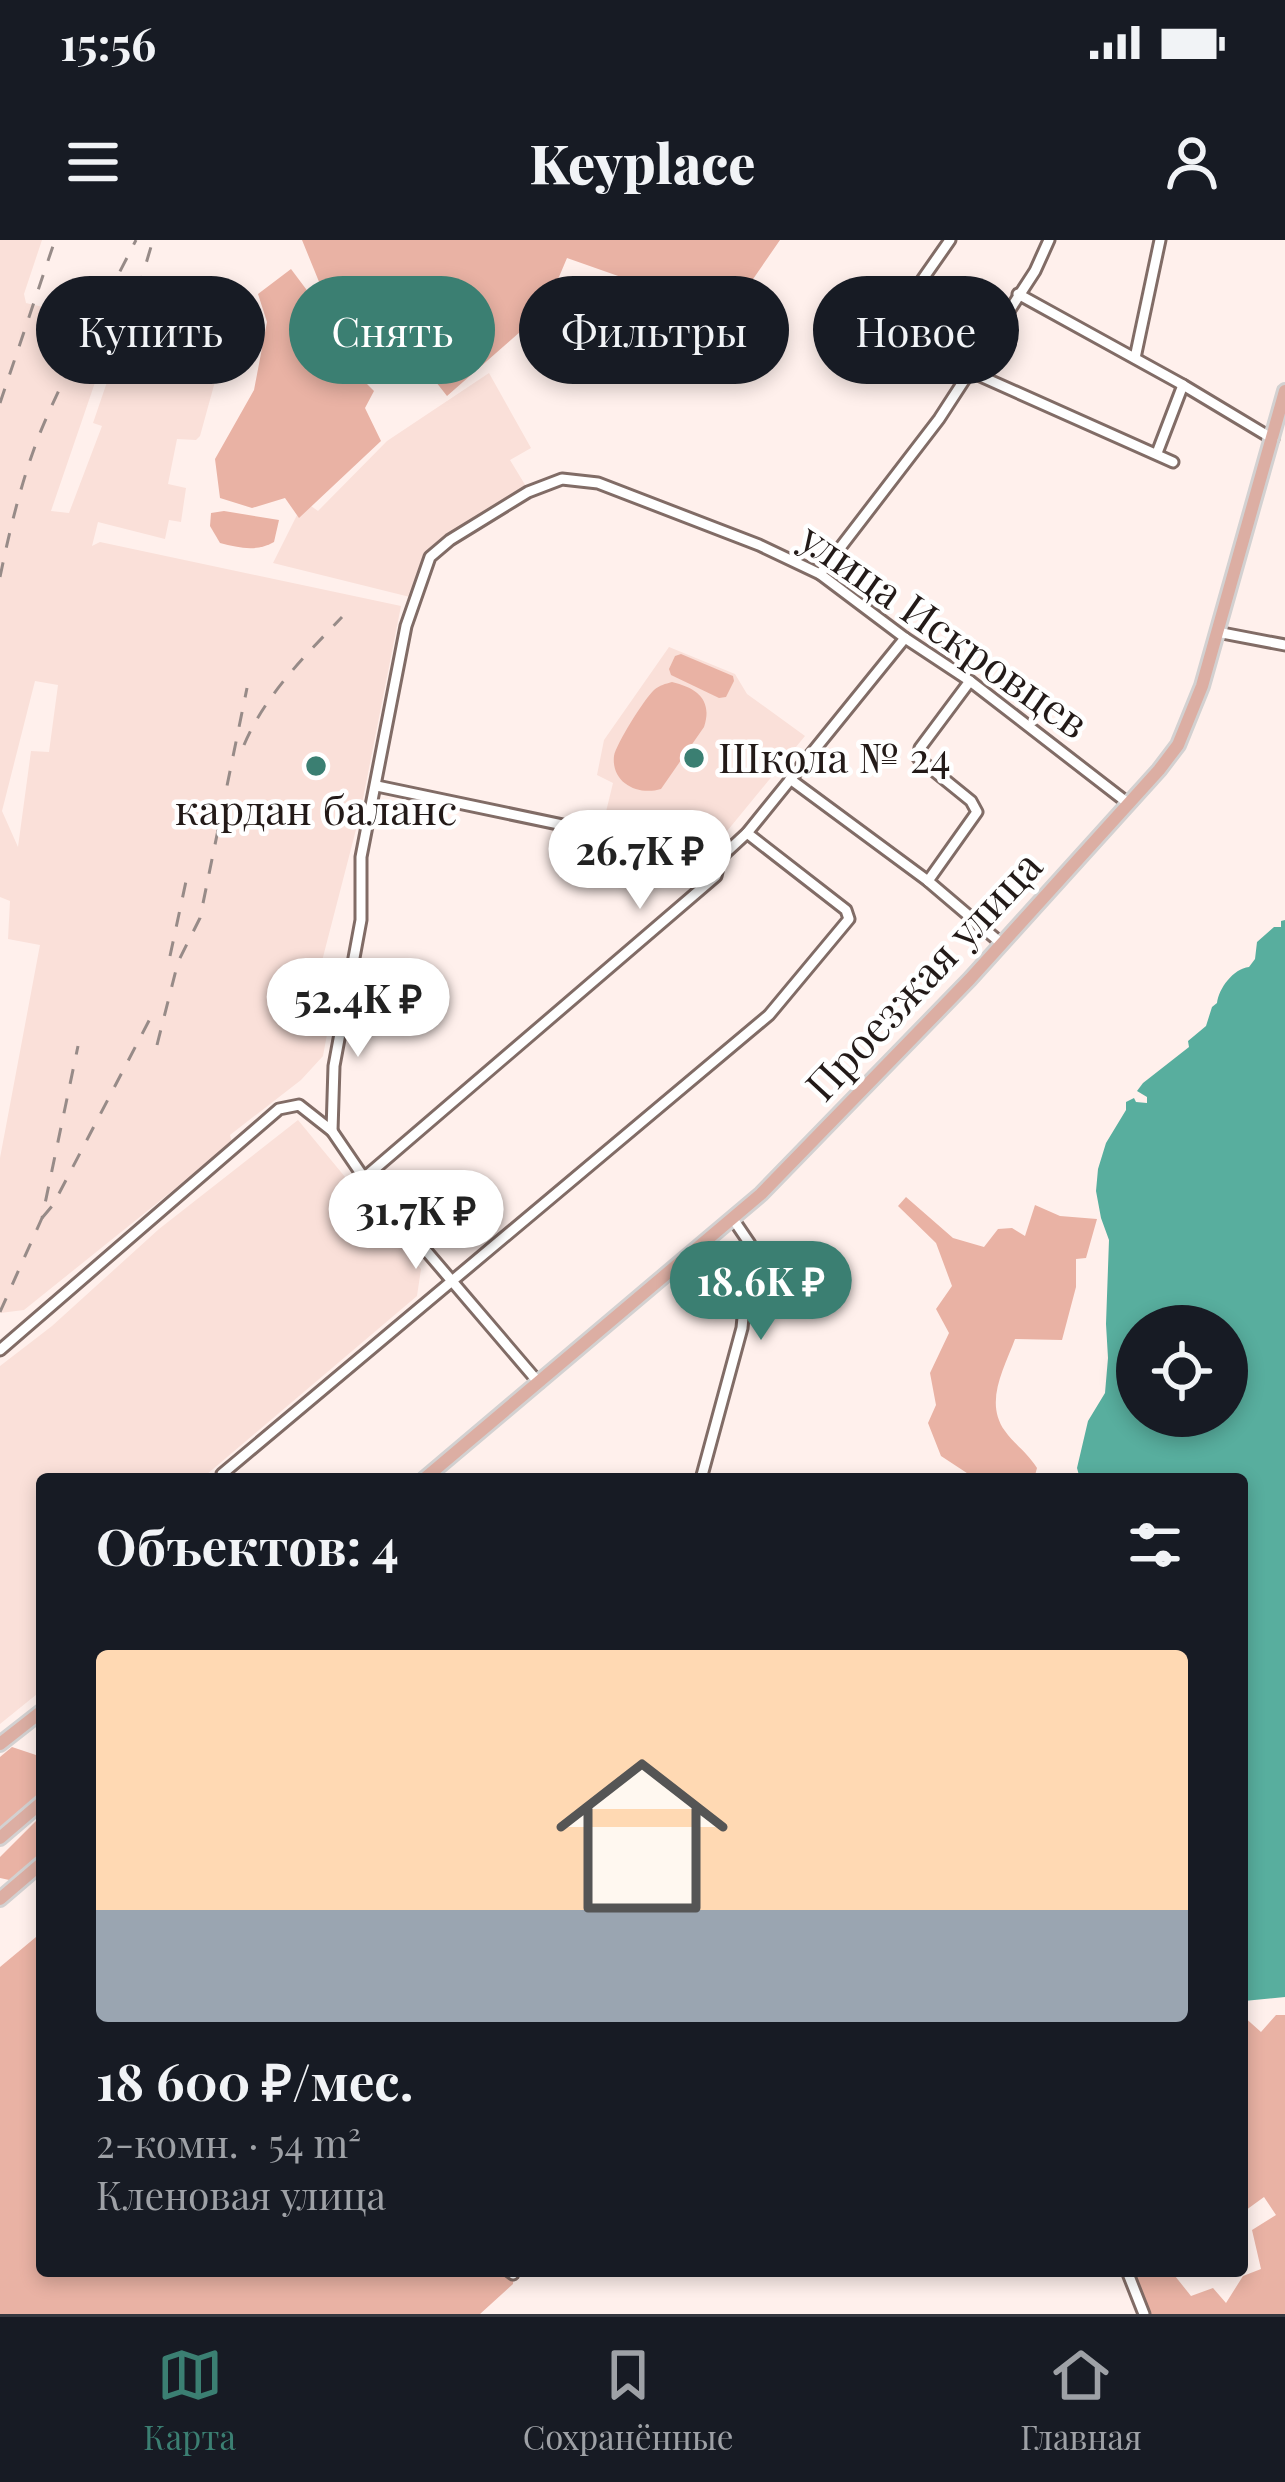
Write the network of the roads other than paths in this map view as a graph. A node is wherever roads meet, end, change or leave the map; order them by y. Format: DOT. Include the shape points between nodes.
graph roads {
  1 [pos="950,240"];
  2 [pos="1049,240"];
  3 [pos="1160,240"];
  4 [pos="925,276"];
  5 [pos="1019,293"];
  6 [pos="1019,295"];
  7 [pos="1135,358"];
  8 [pos="961,384"];
  9 [pos="997,384"];
  10 [pos="1184,385"];
  11 [pos="1285,391"];
  12 [pos="1273,440"];
  13 [pos="1157,453"];
  14 [pos="1173,462"];
  15 [pos="820,574"];
  16 [pos="1217,632"];
  17 [pos="905,638"];
  18 [pos="1285,646"];
  19 [pos="970,681"];
  20 [pos="790,779"];
  21 [pos="377,786"];
  22 [pos="1129,804"];
  23 [pos="747,833"];
  24 [pos="720,858"];
  25 [pos="928,881"];
  26 [pos="1002,944"];
  27 [pos="332,1131"];
  28 [pos="364,1178"];
  29 [pos="733,1219"];
  30 [pos="452,1279"];
  31 [pos="0,1350"];
  32 [pos="538,1383"];
  33 [pos="223,1473"];
  34 [pos="431,1473"];
  35 [pos="703,1473"];
  36 [pos="36,1716"];
  37 [pos="0,1744"];
  38 [pos="36,1807"];
  39 [pos="0,1838"];
  40 [pos="36,1868"];
  41 [pos="0,1899"];
  42 [pos="1129,2277"];
  43 [pos="1144,2314"];
  1 -- 4 [label="street"];
  2 -- 5 [label="street"];
  3 -- 7 [label="street"];
  6 -- 7 [label="street"];
  7 -- 10 [label="street"];
  8 -- 15 [label="street"];
  9 -- 13 [label="street"];
  10 -- 12 [label="street"];
  10 -- 13 [label="street"];
  11 -- 12 [label="main road, Проезжая улица"];
  12 -- 16 [label="main road, Проезжая улица"];
  13 -- 14 [label="street"];
  15 -- 17 [label="street, улица Искровцев"];
  15 -- 21 [label="street, улица Искровцев" via="598,483 562,479 528,492 430,557 406,626"];
  16 -- 18 [label="street"];
  16 -- 22 [label="main road, Проезжая улица" via="1178,745"];
  17 -- 19 [label="street, улица Искровцев"];
  17 -- 20 [label="street"];
  19 -- 22 [label="street, улица Искровцев"];
  19 -- 25 [label="street" via="920,748 918,758 977,812"];
  20 -- 23 [label="street"];
  20 -- 25 [label="street"];
  21 -- 24 [label="street"];
  21 -- 27 [label="street" via="361,857 362,920 334,1066"];
  22 -- 26 [label="main road, Проезжая улица"];
  23 -- 24 [label="street"];
  23 -- 30 [label="street" via="849,920 769,1015"];
  24 -- 28 [label="street" via="716,876"];
  25 -- 26 [label="street"];
  26 -- 29 [label="main road, Проезжая улица"];
  27 -- 28 [label="street"];
  27 -- 31 [label="street" via="299,1105 279,1109"];
  28 -- 30 [label="street"];
  29 -- 32 [label="main road, Проезжая улица"];
  29 -- 35 [label="street" via="750,1244 742,1328"];
  30 -- 32 [label="street"];
  30 -- 33 [label="street"];
  32 -- 34 [label="main road, Проезжая улица"];
  36 -- 37 [label="main road"];
  38 -- 39 [label="main road"];
  40 -- 41 [label="main road"];
  42 -- 43 [label="street"];
}
